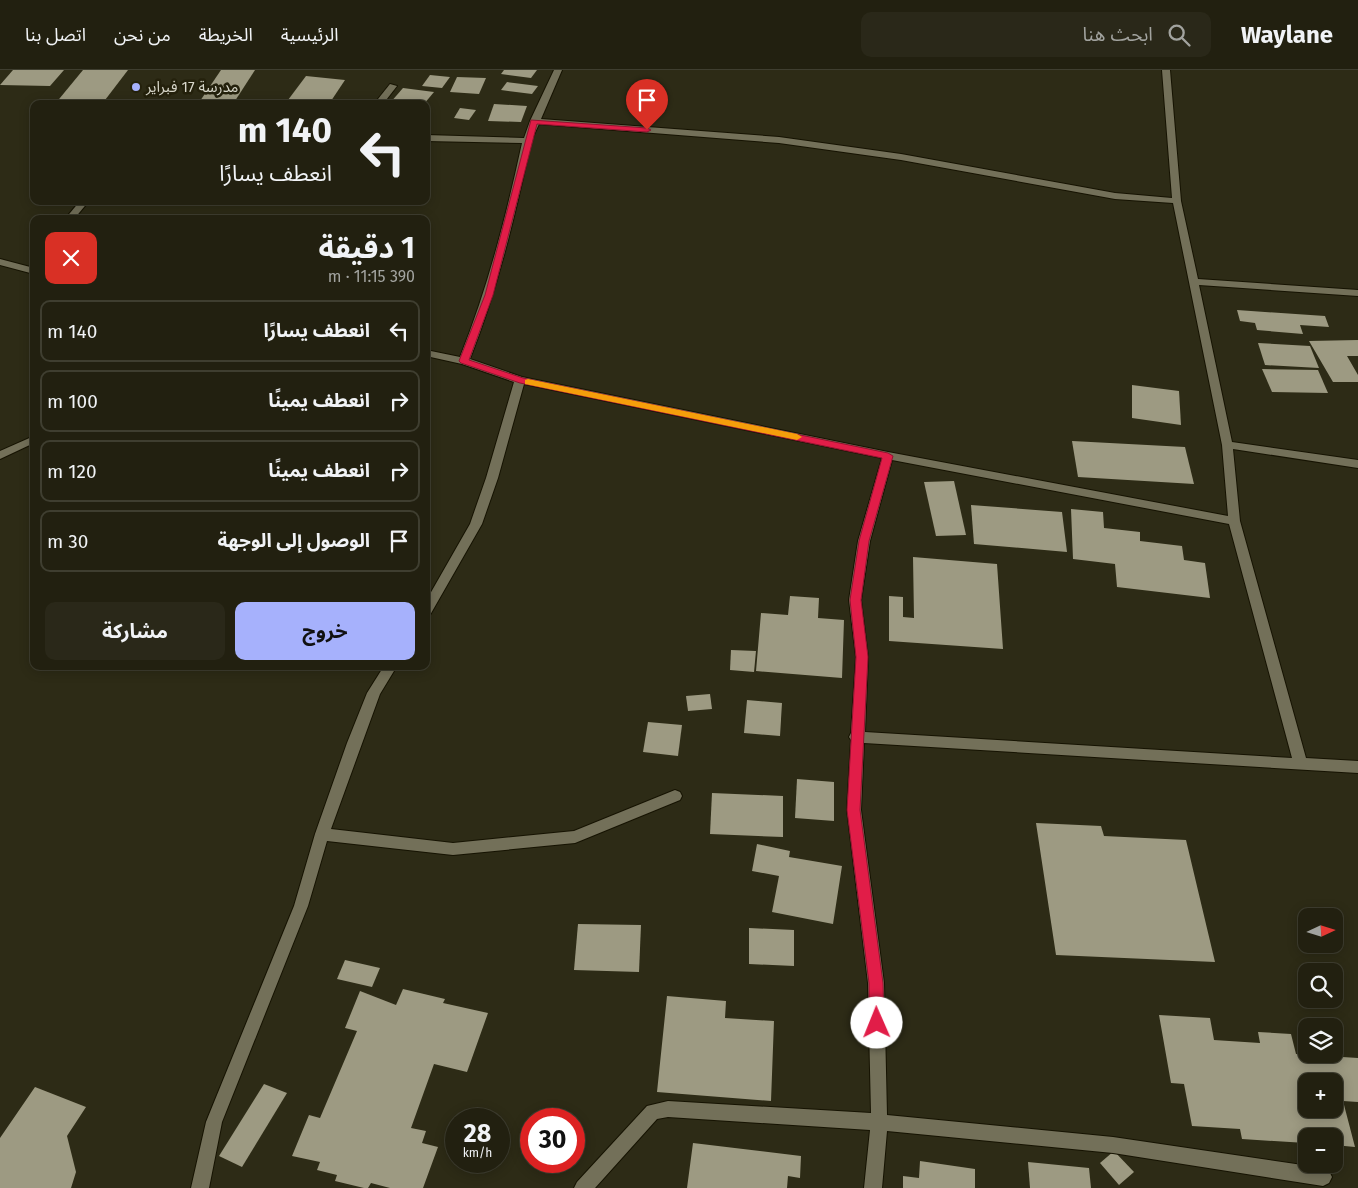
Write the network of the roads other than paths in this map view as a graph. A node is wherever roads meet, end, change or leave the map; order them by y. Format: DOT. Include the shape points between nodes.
graph roads {
  1 [pos="558,70"];
  2 [pos="1166,70"];
  3 [pos="393,86"];
  4 [pos="381,100"];
  5 [pos="534,121"];
  6 [pos="430,138"];
  7 [pos="527,141"];
  8 [pos="1177,201"];
  9 [pos="81,205"];
  10 [pos="73,215"];
  11 [pos="0,262"];
  12 [pos="29,270"];
  13 [pos="1193,282"];
  14 [pos="1358,293"];
  15 [pos="430,354"];
  16 [pos="464,361"];
  17 [pos="520,380"];
  18 [pos="30,441"];
  19 [pos="1227,445"];
  20 [pos="0,455"];
  21 [pos="888,456"];
  22 [pos="1358,464"];
  23 [pos="1234,521"];
  24 [pos="430,605"];
  25 [pos="388,670"];
  26 [pos="856,736"];
  27 [pos="1301,764"];
  28 [pos="1358,767"];
  29 [pos="675,796"];
  30 [pos="322,834"];
  31 [pos="879,1122"];
  32 [pos="1323,1177"];
  33 [pos="200,1188"];
  34 [pos="583,1188"];
  35 [pos="873,1188"];
  1 -- 5 [label="street"];
  2 -- 8 [label="street"];
  3 -- 4 [label="street"];
  5 -- 7 [label="street"];
  5 -- 8 [label="street" via="778,140 902,157 1114,196"];
  6 -- 7 [label="street"];
  7 -- 16 [label="street" via="511,216 485,308"];
  8 -- 13 [label="street"];
  9 -- 10 [label="street"];
  11 -- 12 [label="street"];
  13 -- 14 [label="street"];
  13 -- 19 [label="street"];
  15 -- 16 [label="street"];
  16 -- 17 [label="street"];
  17 -- 21 [label="street"];
  17 -- 24 [label="street" via="476,524"];
  18 -- 20 [label="street"];
  19 -- 22 [label="street"];
  19 -- 23 [label="street"];
  21 -- 23 [label="street"];
  21 -- 26 [label="street" via="864,541 855,600 862,657"];
  23 -- 27 [label="street"];
  25 -- 30 [label="street" via="374,693"];
  26 -- 27 [label="street"];
  26 -- 31 [label="street" via="854,810 876,983"];
  27 -- 28 [label="street"];
  29 -- 30 [label="street" via="575,837 453,849"];
  30 -- 33 [label="street" via="301,906 214,1122"];
  31 -- 32 [label="street" via="1113,1144"];
  31 -- 34 [label="street" via="668,1109 653,1112"];
  31 -- 35 [label="street"];
}
